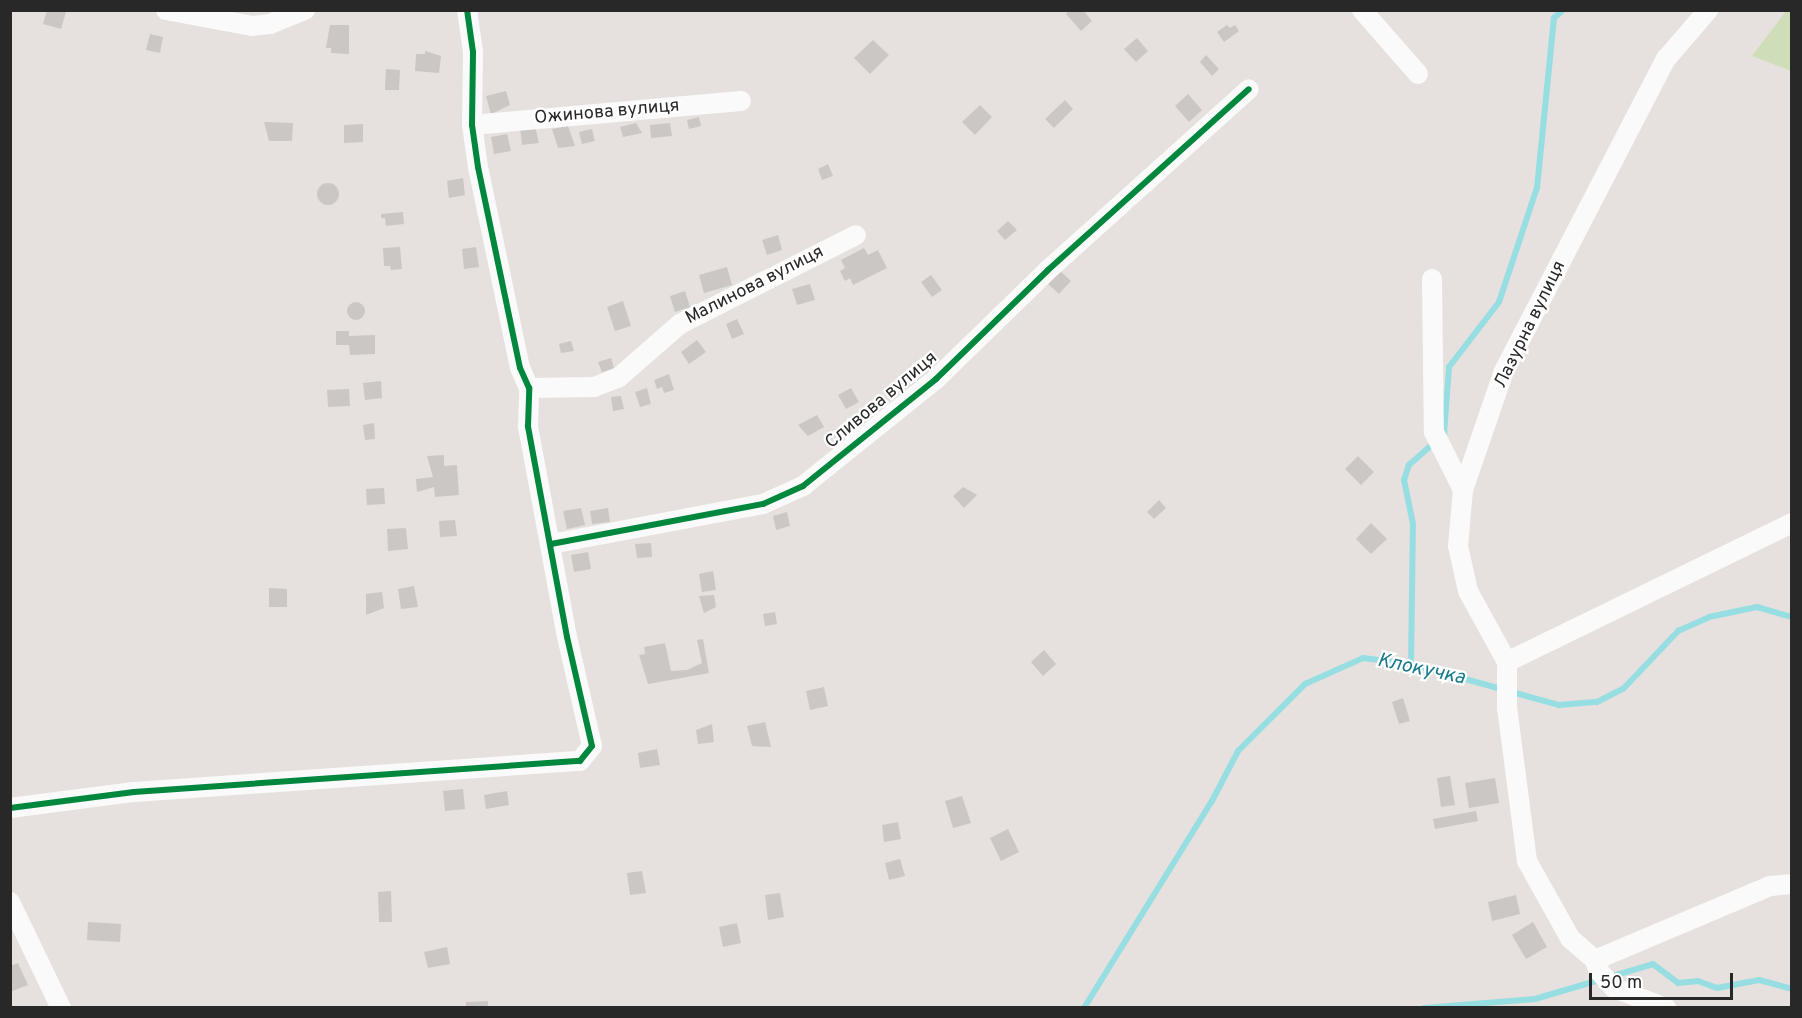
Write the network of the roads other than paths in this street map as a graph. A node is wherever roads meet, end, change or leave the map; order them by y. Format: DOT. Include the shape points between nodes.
graph roads {
  1 [pos="166,10"];
  2 [pos="305,10"];
  3 [pos="466,10"];
  4 [pos="1362,10"];
  5 [pos="1708,10"];
  6 [pos="1418,74"];
  7 [pos="1250,89"];
  8 [pos="741,101"];
  9 [pos="472,124"];
  10 [pos="856,235"];
  11 [pos="1432,279"];
  12 [pos="529,388"];
  13 [pos="1462,490"];
  14 [pos="1791,523"];
  15 [pos="551,544"];
  16 [pos="1507,662"];
  17 [pos="10,808"];
  18 [pos="1791,884"];
  19 [pos="10,902"];
  20 [pos="1597,965"];
  21 [pos="61,1008"];
  22 [pos="1666,1008"];
  1 -- 2 [label="street" via="252,26 270,24"];
  3 -- 9 [label="street" via="472,52"];
  4 -- 6 [label="street"];
  5 -- 13 [label="street, Лазурна вулиця" via="1665,59 1504,371"];
  7 -- 15 [label="street, Сливова вулиця" via="1048,270 936,379 803,486 763,504"];
  8 -- 9 [label="street, Ожинова вулиця"];
  9 -- 12 [label="street" via="481,186 520,368"];
  10 -- 12 [label="street, Малинова вулиця" via="680,324 618,378 594,387"];
  11 -- 13 [label="street" via="1436,440"];
  12 -- 15 [label="street" via="528,426"];
  13 -- 16 [label="street, Лазурна вулиця" via="1458,546 1468,591"];
  14 -- 16 [label="street"];
  15 -- 17 [label="street" via="592,746 580,761 134,792"];
  16 -- 20 [label="street" via="1507,708 1527,861 1570,938"];
  18 -- 20 [label="street" via="1770,886"];
  19 -- 21 [label="street"];
  20 -- 22 [label="street" via="1614,988"];
}
